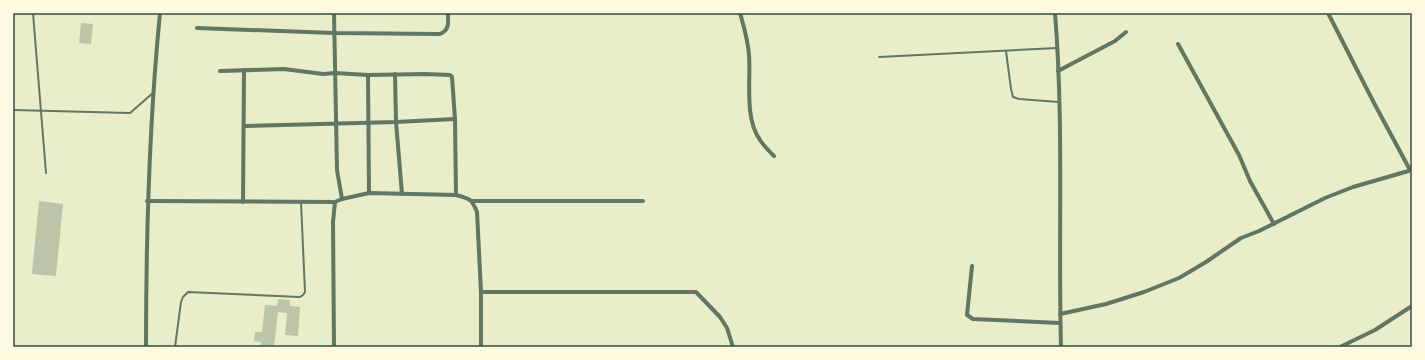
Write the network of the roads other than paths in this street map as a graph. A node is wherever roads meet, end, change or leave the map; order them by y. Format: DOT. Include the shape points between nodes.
graph roads {
  1 [pos="33,13"];
  2 [pos="160,13"];
  3 [pos="334,13"];
  4 [pos="448,13"];
  5 [pos="740,13"];
  6 [pos="1055,13"];
  7 [pos="1328,13"];
  8 [pos="197,28"];
  9 [pos="1126,32"];
  10 [pos="334,33"];
  11 [pos="1178,44"];
  12 [pos="1058,48"];
  13 [pos="1006,51"];
  14 [pos="879,57"];
  15 [pos="244,70"];
  16 [pos="220,71"];
  17 [pos="1058,71"];
  18 [pos="335,73"];
  19 [pos="395,74"];
  20 [pos="368,75"];
  21 [pos="153,93"];
  22 [pos="1059,102"];
  23 [pos="13,110"];
  24 [pos="41,111"];
  25 [pos="455,119"];
  26 [pos="396,122"];
  27 [pos="336,123"];
  28 [pos="368,123"];
  29 [pos="244,126"];
  30 [pos="774,156"];
  31 [pos="1411,170"];
  32 [pos="46,173"];
  33 [pos="369,193"];
  34 [pos="402,194"];
  35 [pos="456,195"];
  36 [pos="342,199"];
  37 [pos="147,201"];
  38 [pos="473,201"];
  39 [pos="643,201"];
  40 [pos="243,202"];
  41 [pos="301,202"];
  42 [pos="334,202"];
  43 [pos="1274,224"];
  44 [pos="972,266"];
  45 [pos="481,292"];
  46 [pos="1412,306"];
  47 [pos="1060,314"];
  48 [pos="1060,323"];
  49 [pos="146,347"];
  50 [pos="175,347"];
  51 [pos="334,347"];
  52 [pos="481,347"];
  53 [pos="733,347"];
  54 [pos="1061,347"];
  55 [pos="1340,347"];
  1 -- 24 [label="lane"];
  2 -- 21 [label="street"];
  3 -- 10 [label="street"];
  4 -- 10 [label="street" via="448,27 440,34"];
  5 -- 30 [label="street" via="748,42 748,98 754,126 759,139"];
  6 -- 12 [label="street"];
  7 -- 31 [label="street"];
  8 -- 10 [label="street"];
  9 -- 17 [label="street" via="1115,41"];
  10 -- 18 [label="street"];
  11 -- 43 [label="street"];
  12 -- 13 [label="lane"];
  12 -- 17 [label="street"];
  13 -- 14 [label="lane"];
  13 -- 22 [label="lane" via="1013,97"];
  15 -- 16 [label="street"];
  15 -- 18 [label="street" via="284,69 311,74"];
  15 -- 29 [label="street"];
  17 -- 22 [label="street"];
  18 -- 20 [label="street"];
  18 -- 27 [label="street"];
  19 -- 20 [label="street"];
  19 -- 25 [label="street" via="450,75"];
  19 -- 26 [label="street"];
  20 -- 28 [label="street"];
  21 -- 24 [label="lane" via="130,113"];
  21 -- 37 [label="street"];
  22 -- 47 [label="street"];
  23 -- 24 [label="lane"];
  24 -- 32 [label="lane"];
  25 -- 26 [label="street"];
  25 -- 35 [label="street"];
  26 -- 28 [label="street"];
  26 -- 34 [label="street"];
  27 -- 28 [label="street"];
  27 -- 29 [label="street"];
  27 -- 36 [label="street" via="337,170"];
  28 -- 33 [label="street"];
  29 -- 40 [label="street"];
  31 -- 43 [label="street" via="1325,198"];
  33 -- 34 [label="street"];
  33 -- 36 [label="street"];
  34 -- 35 [label="street"];
  35 -- 38 [label="street"];
  36 -- 42 [label="street"];
  37 -- 40 [label="street"];
  37 -- 49 [label="street"];
  38 -- 39 [label="street"];
  38 -- 45 [label="street" via="477,212"];
  40 -- 41 [label="street"];
  41 -- 42 [label="street"];
  41 -- 50 [label="lane" via="305,292 303,295 300,297 188,292 181,302"];
  42 -- 51 [label="street"];
  43 -- 47 [label="street" via="1241,238 1179,278 1106,304"];
  44 -- 48 [label="street" via="967,315 970,318"];
  45 -- 52 [label="street"];
  45 -- 53 [label="street" via="696,292 728,328"];
  46 -- 55 [label="street" via="1375,330"];
  47 -- 48 [label="street"];
  48 -- 54 [label="street"];
}
